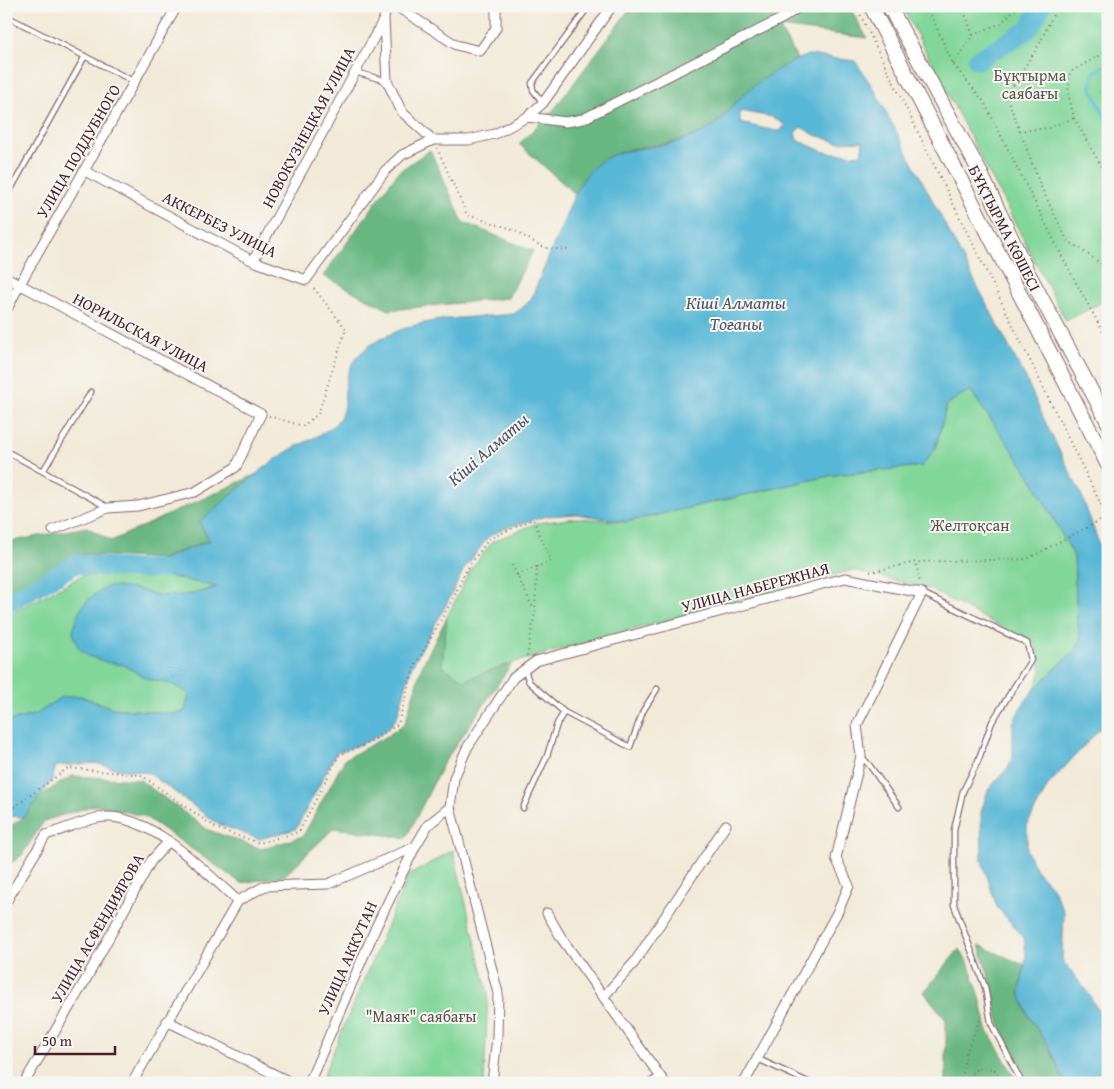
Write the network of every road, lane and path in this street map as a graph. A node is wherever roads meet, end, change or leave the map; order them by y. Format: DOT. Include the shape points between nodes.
graph roads {
  1 [pos="177,6"];
  2 [pos="386,6"];
  3 [pos="396,6"];
  4 [pos="496,6"];
  5 [pos="589,6"];
  6 [pos="612,6"];
  7 [pos="800,6"];
  8 [pos="856,6"];
  9 [pos="871,6"];
  10 [pos="889,6"];
  11 [pos="927,6"];
  12 [pos="962,6"];
  13 [pos="1018,6"];
  14 [pos="1057,6"];
  15 [pos="407,9"];
  16 [pos="6,16"];
  17 [pos="384,19"];
  18 [pos="972,35"];
  19 [pos="1108,51"];
  20 [pos="85,56"];
  21 [pos="953,64"];
  22 [pos="355,72"];
  23 [pos="387,81"];
  24 [pos="135,82"];
  25 [pos="543,103"];
  26 [pos="527,117"];
  27 [pos="1074,118"];
  28 [pos="1019,131"];
  29 [pos="433,140"];
  30 [pos="85,171"];
  31 [pos="1108,178"];
  32 [pos="6,198"];
  33 [pos="570,250"];
  34 [pos="253,261"];
  35 [pos="1108,266"];
  36 [pos="6,277"];
  37 [pos="306,280"];
  38 [pos="20,284"];
  39 [pos="6,311"];
  40 [pos="1108,341"];
  41 [pos="91,392"];
  42 [pos="261,414"];
  43 [pos="1108,422"];
  44 [pos="6,451"];
  45 [pos="1108,465"];
  46 [pos="43,472"];
  47 [pos="108,508"];
  48 [pos="53,530"];
  49 [pos="916,562"];
  50 [pos="512,565"];
  51 [pos="537,566"];
  52 [pos="517,575"];
  53 [pos="845,578"];
  54 [pos="922,593"];
  55 [pos="535,612"];
  56 [pos="525,668"];
  57 [pos="657,689"];
  58 [pos="564,712"];
  59 [pos="861,756"];
  60 [pos="450,807"];
  61 [pos="900,807"];
  62 [pos="523,808"];
  63 [pos="6,814"];
  64 [pos="726,825"];
  65 [pos="169,841"];
  66 [pos="415,847"];
  67 [pos="238,901"];
  68 [pos="6,902"];
  69 [pos="547,913"];
  70 [pos="604,996"];
  71 [pos="982,1006"];
  72 [pos="168,1021"];
  73 [pos="758,1059"];
  74 [pos="663,1079"];
  75 [pos="24,1083"];
  76 [pos="132,1083"];
  77 [pos="292,1083"];
  78 [pos="308,1083"];
  79 [pos="492,1083"];
  80 [pos="648,1083"];
  81 [pos="744,1083"];
  82 [pos="810,1083"];
  83 [pos="961,1083"];
  84 [pos="969,1083"];
  85 [pos="1004,1083"];
  86 [pos="1022,1083"];
  1 -- 24 [label="street, УЛИЦА ПОДДУБНОГО"];
  2 -- 17 [label="street, НОВОКУЗНЕЦКАЯ УЛИЦА"];
  3 -- 15 [label="street"];
  4 -- 15 [label="street" via="496,28 480,52 456,45"];
  5 -- 25 [label="lane" via="532,83"];
  6 -- 25 [label="street"];
  7 -- 26 [label="street" via="783,18 583,119 566,122"];
  8 -- 49 [label="path" via="1106,515 1027,559"];
  9 -- 45 [label="main road, БҰҚТЫРМА КӨШЕСІ"];
  10 -- 43 [label="main road, БҰҚТЫРМА КӨШЕСІ" via="982,174 1027,271"];
  11 -- 21 [label="path"];
  12 -- 18 [label="path"];
  13 -- 18 [label="path" via="1001,23"];
  14 -- 28 [label="path" via="1040,43 1007,97"];
  16 -- 20 [label="lane"];
  17 -- 22 [label="street, НОВОКУЗНЕЦКАЯ УЛИЦА"];
  17 -- 23 [label="street"];
  18 -- 21 [label="path"];
  19 -- 27 [label="path" via="1070,72 1068,93"];
  20 -- 24 [label="lane"];
  20 -- 32 [label="lane"];
  21 -- 40 [label="path" via="984,102 1066,266"];
  22 -- 23 [label="lane"];
  22 -- 34 [label="street, НОВОКУЗНЕЦКАЯ УЛИЦА"];
  23 -- 29 [label="street" via="402,112"];
  24 -- 30 [label="street, УЛИЦА ПОДДУБНОГО"];
  25 -- 26 [label="street"];
  26 -- 29 [label="street" via="495,134 468,140"];
  27 -- 28 [label="path" via="1049,128"];
  27 -- 31 [label="path"];
  28 -- 35 [label="path" via="1040,187 1067,240"];
  29 -- 33 [label="path" via="467,215 509,228 545,248"];
  29 -- 37 [label="street" via="402,155 385,171"];
  30 -- 34 [label="street, АККЕРБЕЗ УЛИЦА"];
  30 -- 38 [label="street, УЛИЦА ПОДДУБНОГО"];
  34 -- 37 [label="street, АККЕРБЕЗ УЛИЦА"];
  36 -- 38 [label="street, НОРИЛЬСКАЯ УЛИЦА"];
  37 -- 42 [label="path" via="346,328 318,414 303,426"];
  38 -- 39 [label="street, УЛИЦА ПОДДУБНОГО"];
  38 -- 42 [label="street, НОРИЛЬСКАЯ УЛИЦА"];
  41 -- 46 [label="lane"];
  42 -- 47 [label="street" via="236,467 195,492 138,506"];
  44 -- 46 [label="lane"];
  46 -- 47 [label="lane"];
  47 -- 48 [label="street"];
  49 -- 53 [label="path"];
  49 -- 54 [label="path"];
  50 -- 52 [label="path"];
  51 -- 52 [label="path"];
  51 -- 55 [label="path"];
  51 -- 63 [label="path" via="551,560 533,519 489,539 466,570 414,667 398,724 369,743 339,755 299,832 259,842 216,828 141,775 68,768"];
  52 -- 55 [label="path"];
  53 -- 54 [label="street, УЛИЦА НАБЕРЕЖНАЯ"];
  53 -- 56 [label="street, УЛИЦА НАБЕРЕЖНАЯ" via="536,661"];
  54 -- 59 [label="street" via="857,725"];
  54 -- 86 [label="lane" via="1026,642 1031,660 992,722 964,791 954,830 954,905 984,986 991,1023"];
  55 -- 56 [label="path"];
  56 -- 58 [label="lane" via="529,682"];
  56 -- 60 [label="street, УЛИЦА НАБЕРЕЖНАЯ" via="513,678 467,748 454,778"];
  57 -- 58 [label="lane" via="644,711 630,747"];
  58 -- 62 [label="lane"];
  59 -- 61 [label="lane"];
  59 -- 73 [label="street" via="836,858 849,886"];
  60 -- 66 [label="street" via="428,825"];
  60 -- 79 [label="street" via="498,993"];
  64 -- 70 [label="street" via="634,962"];
  65 -- 67 [label="street"];
  65 -- 68 [label="street" via="150,828 123,819 98,818 46,835"];
  65 -- 75 [label="street, УЛИЦА АСФЕНДИЯРОВА" via="151,861"];
  66 -- 67 [label="street" via="328,884 265,886"];
  66 -- 78 [label="street, УЛИЦА АККУТАН"];
  67 -- 72 [label="street"];
  69 -- 70 [label="street"];
  70 -- 74 [label="street"];
  71 -- 83 [label="path" via="982,1015 966,1053"];
  72 -- 76 [label="street"];
  72 -- 77 [label="street"];
  73 -- 81 [label="street"];
  73 -- 82 [label="lane"];
  74 -- 80 [label="lane"];
  84 -- 85 [label="path" via="974,1071 983,1067 994,1070"];
}
